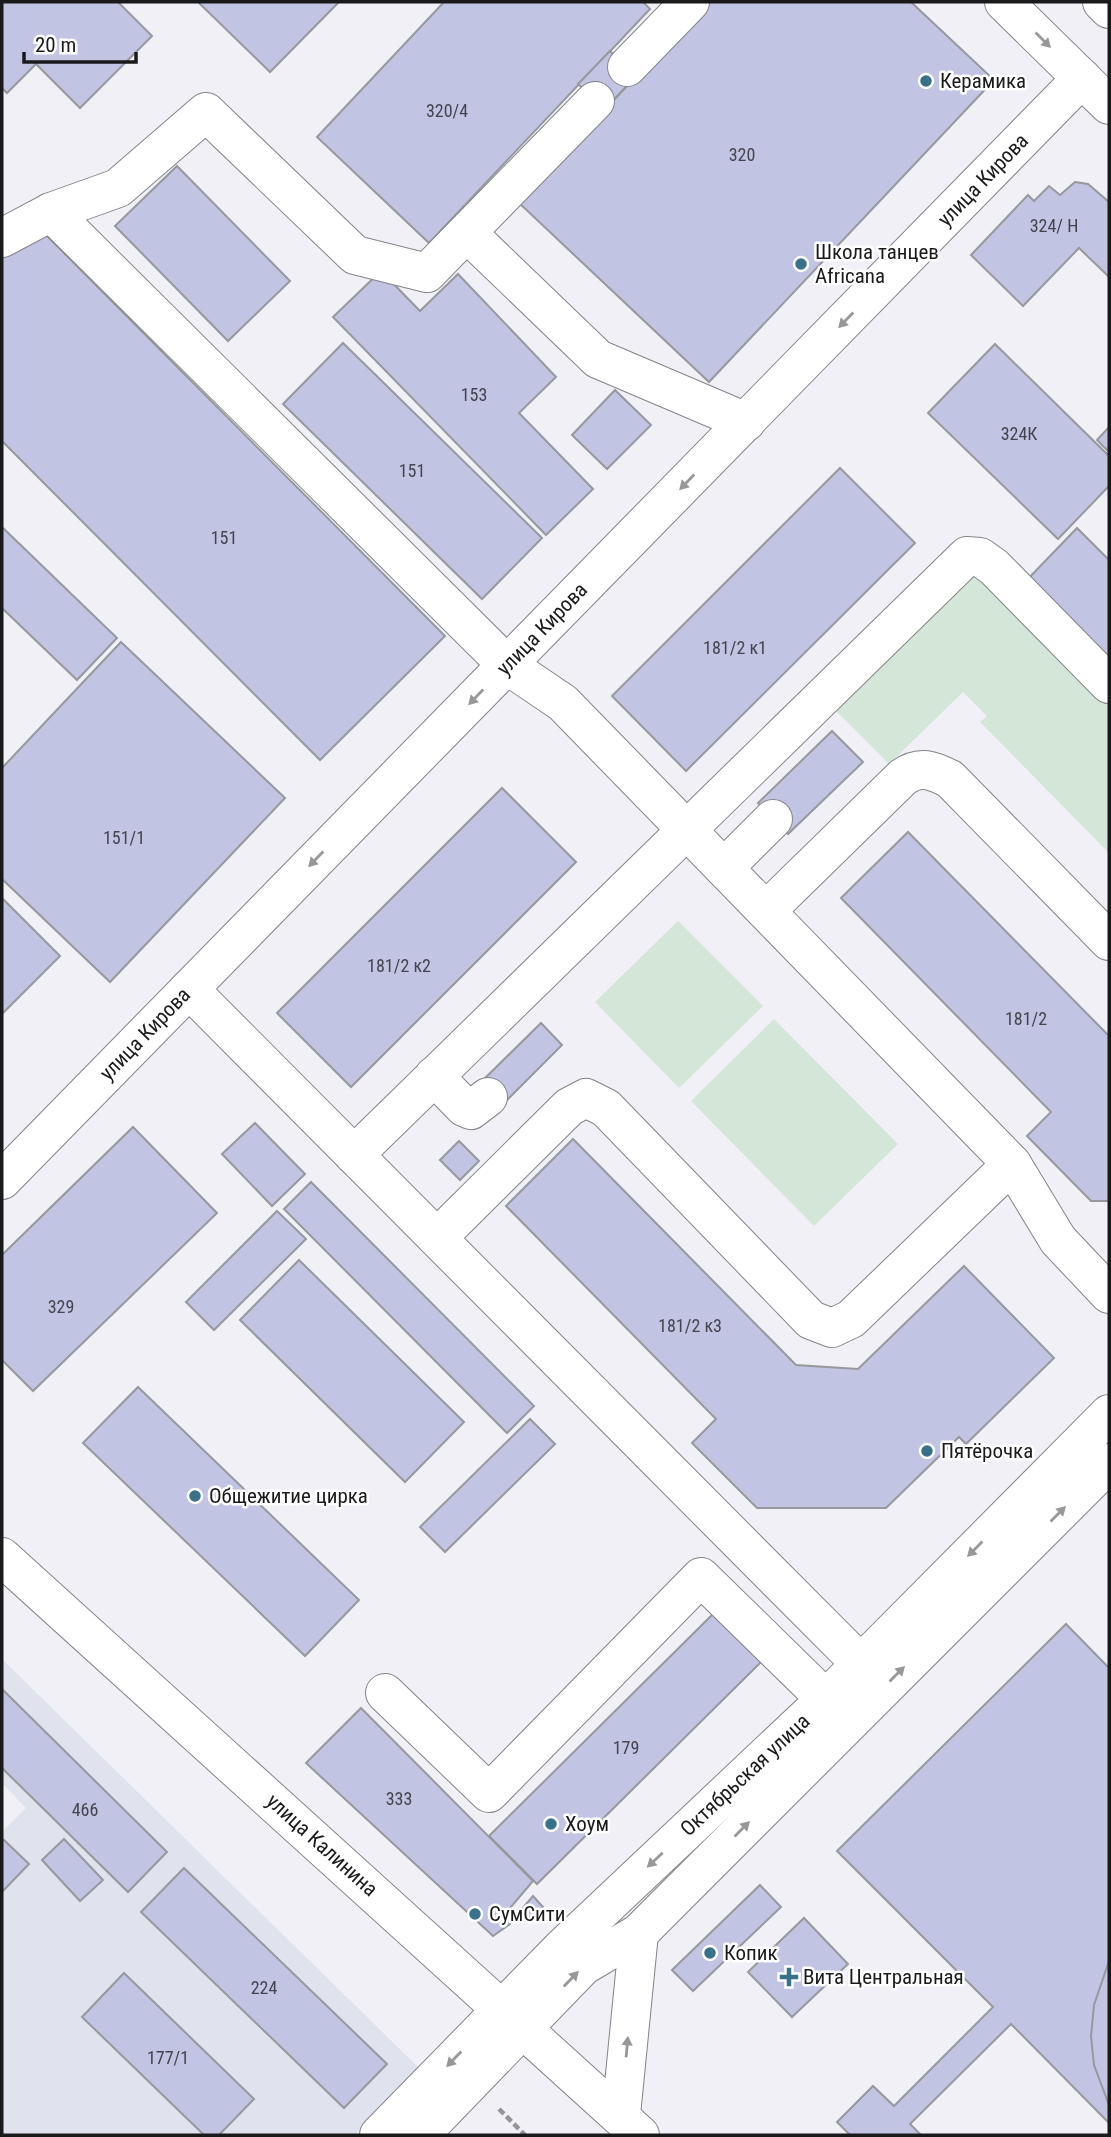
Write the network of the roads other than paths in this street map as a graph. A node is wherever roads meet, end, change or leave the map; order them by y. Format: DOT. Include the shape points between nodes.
graph roads {
  1 [pos="690,2"];
  2 [pos="1004,2"];
  3 [pos="1102,2"];
  4 [pos="1109,9"];
  5 [pos="627,67"];
  6 [pos="1082,78"];
  7 [pos="595,101"];
  8 [pos="1109,105"];
  9 [pos="51,212"];
  10 [pos="467,233"];
  11 [pos="2,238"];
  12 [pos="746,422"];
  13 [pos="507,665"];
  14 [pos="1109,684"];
  15 [pos="773,819"];
  16 [pos="686,829"];
  17 [pos="723,868"];
  18 [pos="766,911"];
  19 [pos="1109,941"];
  20 [pos="189,989"];
  21 [pos="435,1076"];
  22 [pos="488,1097"];
  23 [pos="354,1155"];
  24 [pos="1012,1164"];
  25 [pos="2,1180"];
  26 [pos="437,1238"];
  27 [pos="1109,1294"];
  28 [pos="1109,1414"];
  29 [pos="1109,1462"];
  30 [pos="2,1557"];
  31 [pos="861,1664"];
  32 [pos="385,1693"];
  33 [pos="838,1711"];
  34 [pos="639,1933"];
  35 [pos="512,2019"];
  36 [pos="630,2125"];
  37 [pos="379,2135"];
  38 [pos="420,2135"];
  1 -- 5 [label="street"];
  2 -- 6 [label="street, one-way"];
  3 -- 4 [label="street"];
  6 -- 8 [label="street"];
  6 -- 12 [label="street, улица Кирова, one-way"];
  7 -- 10 [label="street"];
  9 -- 10 [label="street" via="118,188 206,112 355,255 427,273"];
  9 -- 11 [label="street"];
  9 -- 13 [label="street"];
  10 -- 12 [label="street" via="598,359"];
  12 -- 13 [label="street, улица Кирова, one-way"];
  13 -- 16 [label="street" via="563,703"];
  13 -- 20 [label="street, улица Кирова, one-way"];
  14 -- 16 [label="street" via="994,567 980,557 967,556"];
  15 -- 17 [label="street"];
  16 -- 17 [label="street"];
  16 -- 21 [label="street"];
  17 -- 18 [label="street"];
  18 -- 19 [label="street" via="903,777 913,770 932,769 950,779"];
  18 -- 24 [label="street"];
  20 -- 23 [label="street"];
  20 -- 25 [label="street, улица Кирова"];
  21 -- 22 [label="street" via="471,1110"];
  21 -- 23 [label="street"];
  23 -- 26 [label="street"];
  24 -- 26 [label="street" via="851,1319 832,1328 811,1320 606,1108 586,1098 569,1107"];
  24 -- 27 [label="street" via="1059,1240"];
  26 -- 31 [label="street"];
  28 -- 31 [label="street, Октябрьская улица, one-way"];
  33 -- 29 [label="street, Октябрьская улица, one-way"];
  30 -- 35 [label="street, улица Калинина"];
  31 -- 33 [label="street, Октябрьская улица"];
  32 -- 33 [label="street" via="489,1793 701,1577"];
  34 -- 33 [label="street, Октябрьская улица, one-way"];
  33 -- 35 [label="street, Октябрьская улица, one-way" via="563,1947"];
  35 -- 34 [label="street, Октябрьская улица, one-way" via="583,1966"];
  36 -- 34 [label="street, one-way"];
  35 -- 36 [label="street, улица Калинина"];
  35 -- 37 [label="street, Октябрьская улица, one-way"];
  35 -- 38 [label="street, Октябрьская улица"];
}
